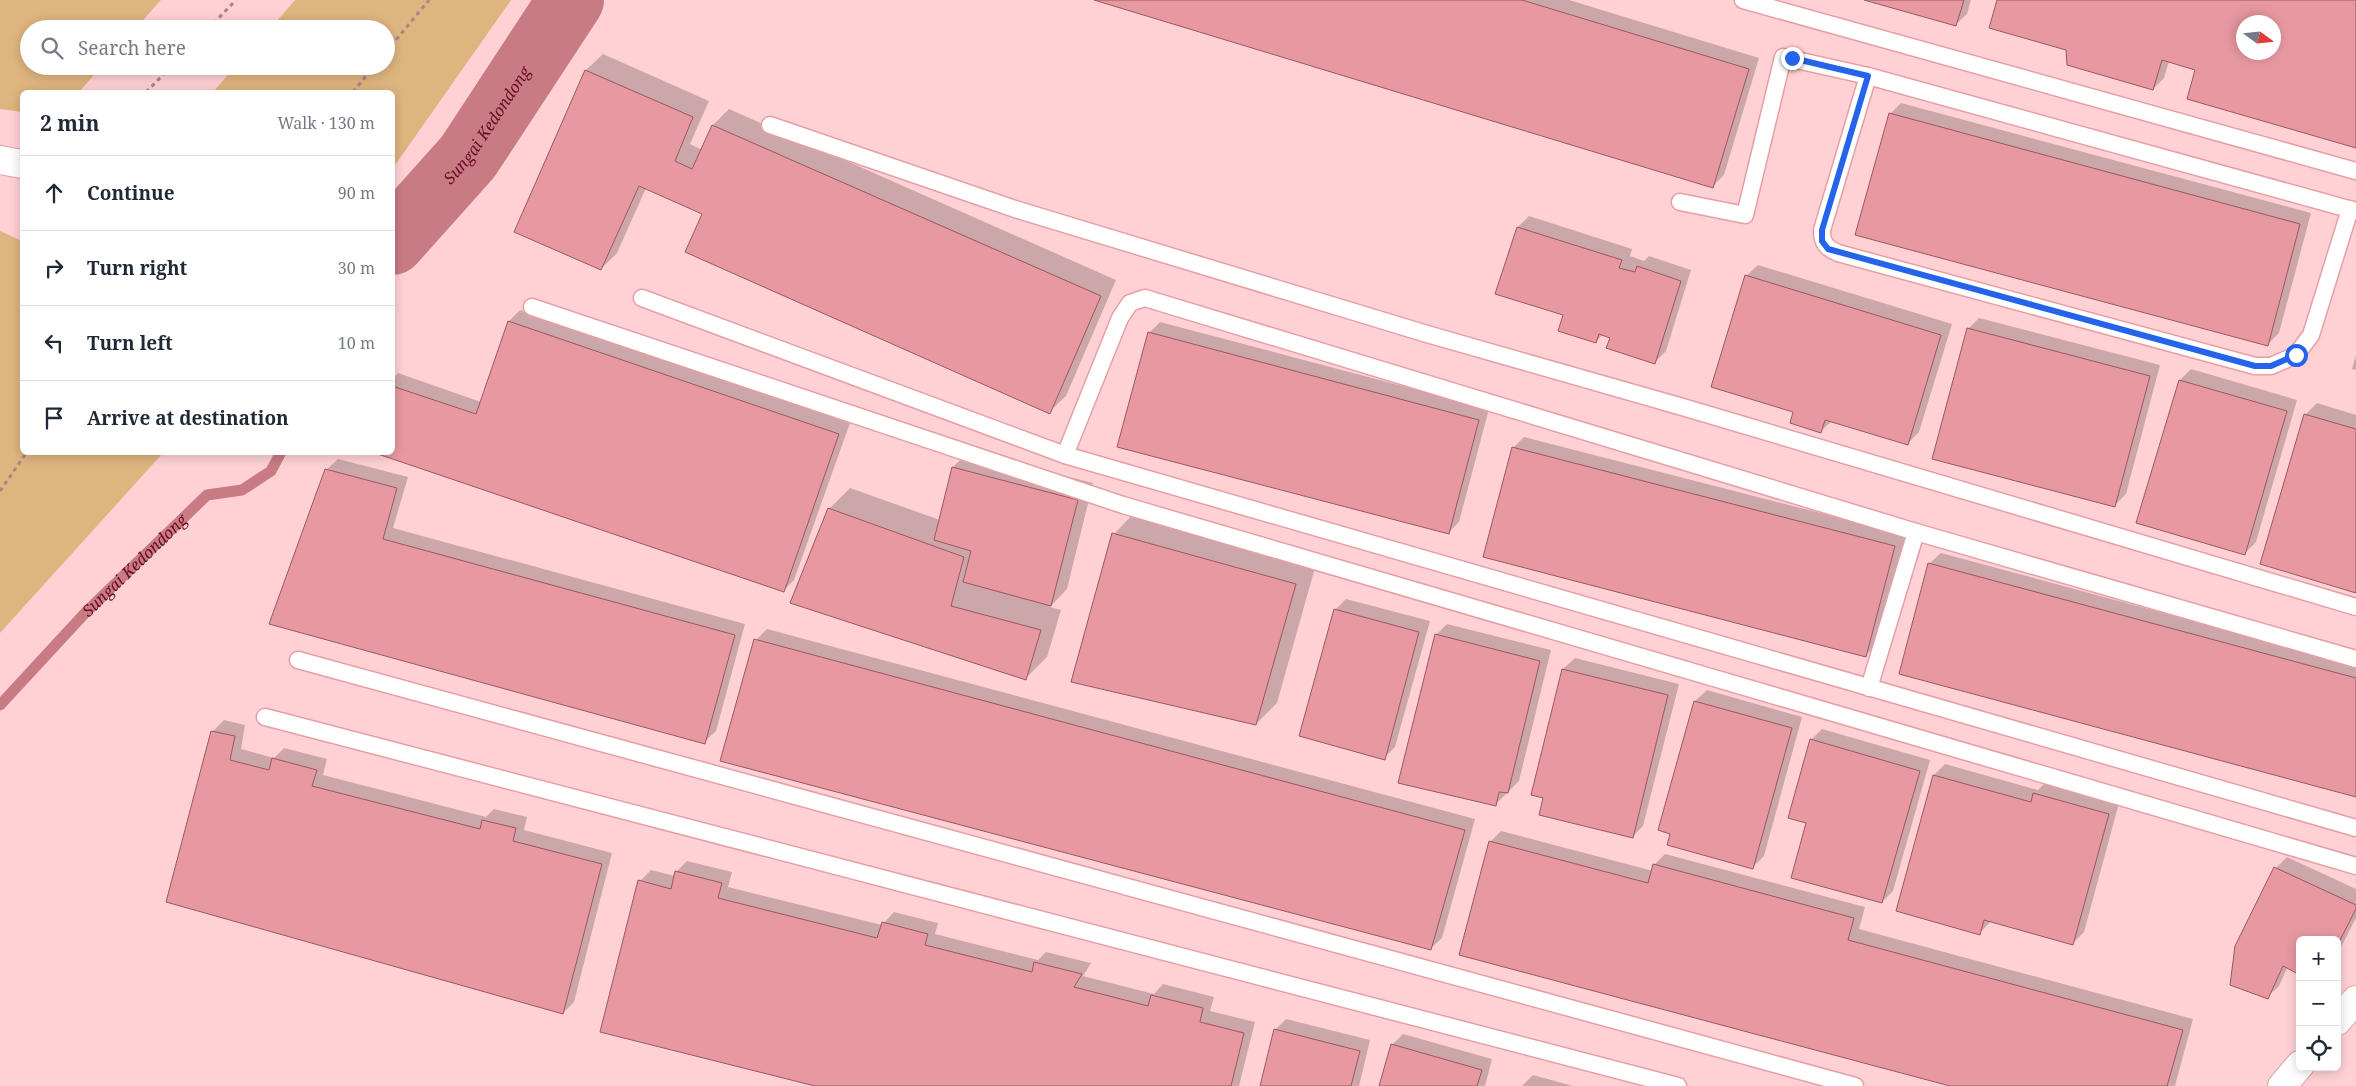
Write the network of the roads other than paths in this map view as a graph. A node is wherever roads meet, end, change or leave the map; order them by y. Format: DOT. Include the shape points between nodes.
graph roads {
  1 [pos="1743,0"];
  2 [pos="1868,76"];
  3 [pos="770,125"];
  4 [pos="0,160"];
  5 [pos="20,164"];
  6 [pos="2356,171"];
  7 [pos="1680,202"];
  8 [pos="2353,210"];
  9 [pos="642,298"];
  10 [pos="532,307"];
  11 [pos="1065,455"];
  12 [pos="1916,532"];
  13 [pos="2356,607"];
  14 [pos="298,660"];
  15 [pos="2356,660"];
  16 [pos="1869,688"];
  17 [pos="265,717"];
  18 [pos="2356,828"];
  19 [pos="2356,866"];
  20 [pos="2356,1000"];
  21 [pos="2341,1017"];
  22 [pos="2296,1070"];
  23 [pos="1678,1086"];
  24 [pos="1855,1086"];
  25 [pos="2282,1086"];
  1 -- 6 [label="lane"];
  2 -- 7 [label="lane" via="1783,57 1745,215"];
  2 -- 8 [label="lane"];
  2 -- 8 [label="lane" via="1822,230 1822,241 1828,249 1838,253 2255,366 2271,366 2296,355 2311,335"];
  3 -- 13 [label="lane" via="1015,209 1427,334"];
  4 -- 5 [label="street"];
  9 -- 11 [label="lane"];
  10 -- 19 [label="lane" via="1123,505"];
  11 -- 12 [label="lane" via="1120,318 1130,303 1145,298"];
  11 -- 16 [label="lane"];
  12 -- 15 [label="lane"];
  12 -- 16 [label="lane"];
  14 -- 24 [label="lane"];
  16 -- 18 [label="lane"];
  17 -- 23 [label="lane"];
  20 -- 21 [label="street"];
  22 -- 25 [label="street"];
}
